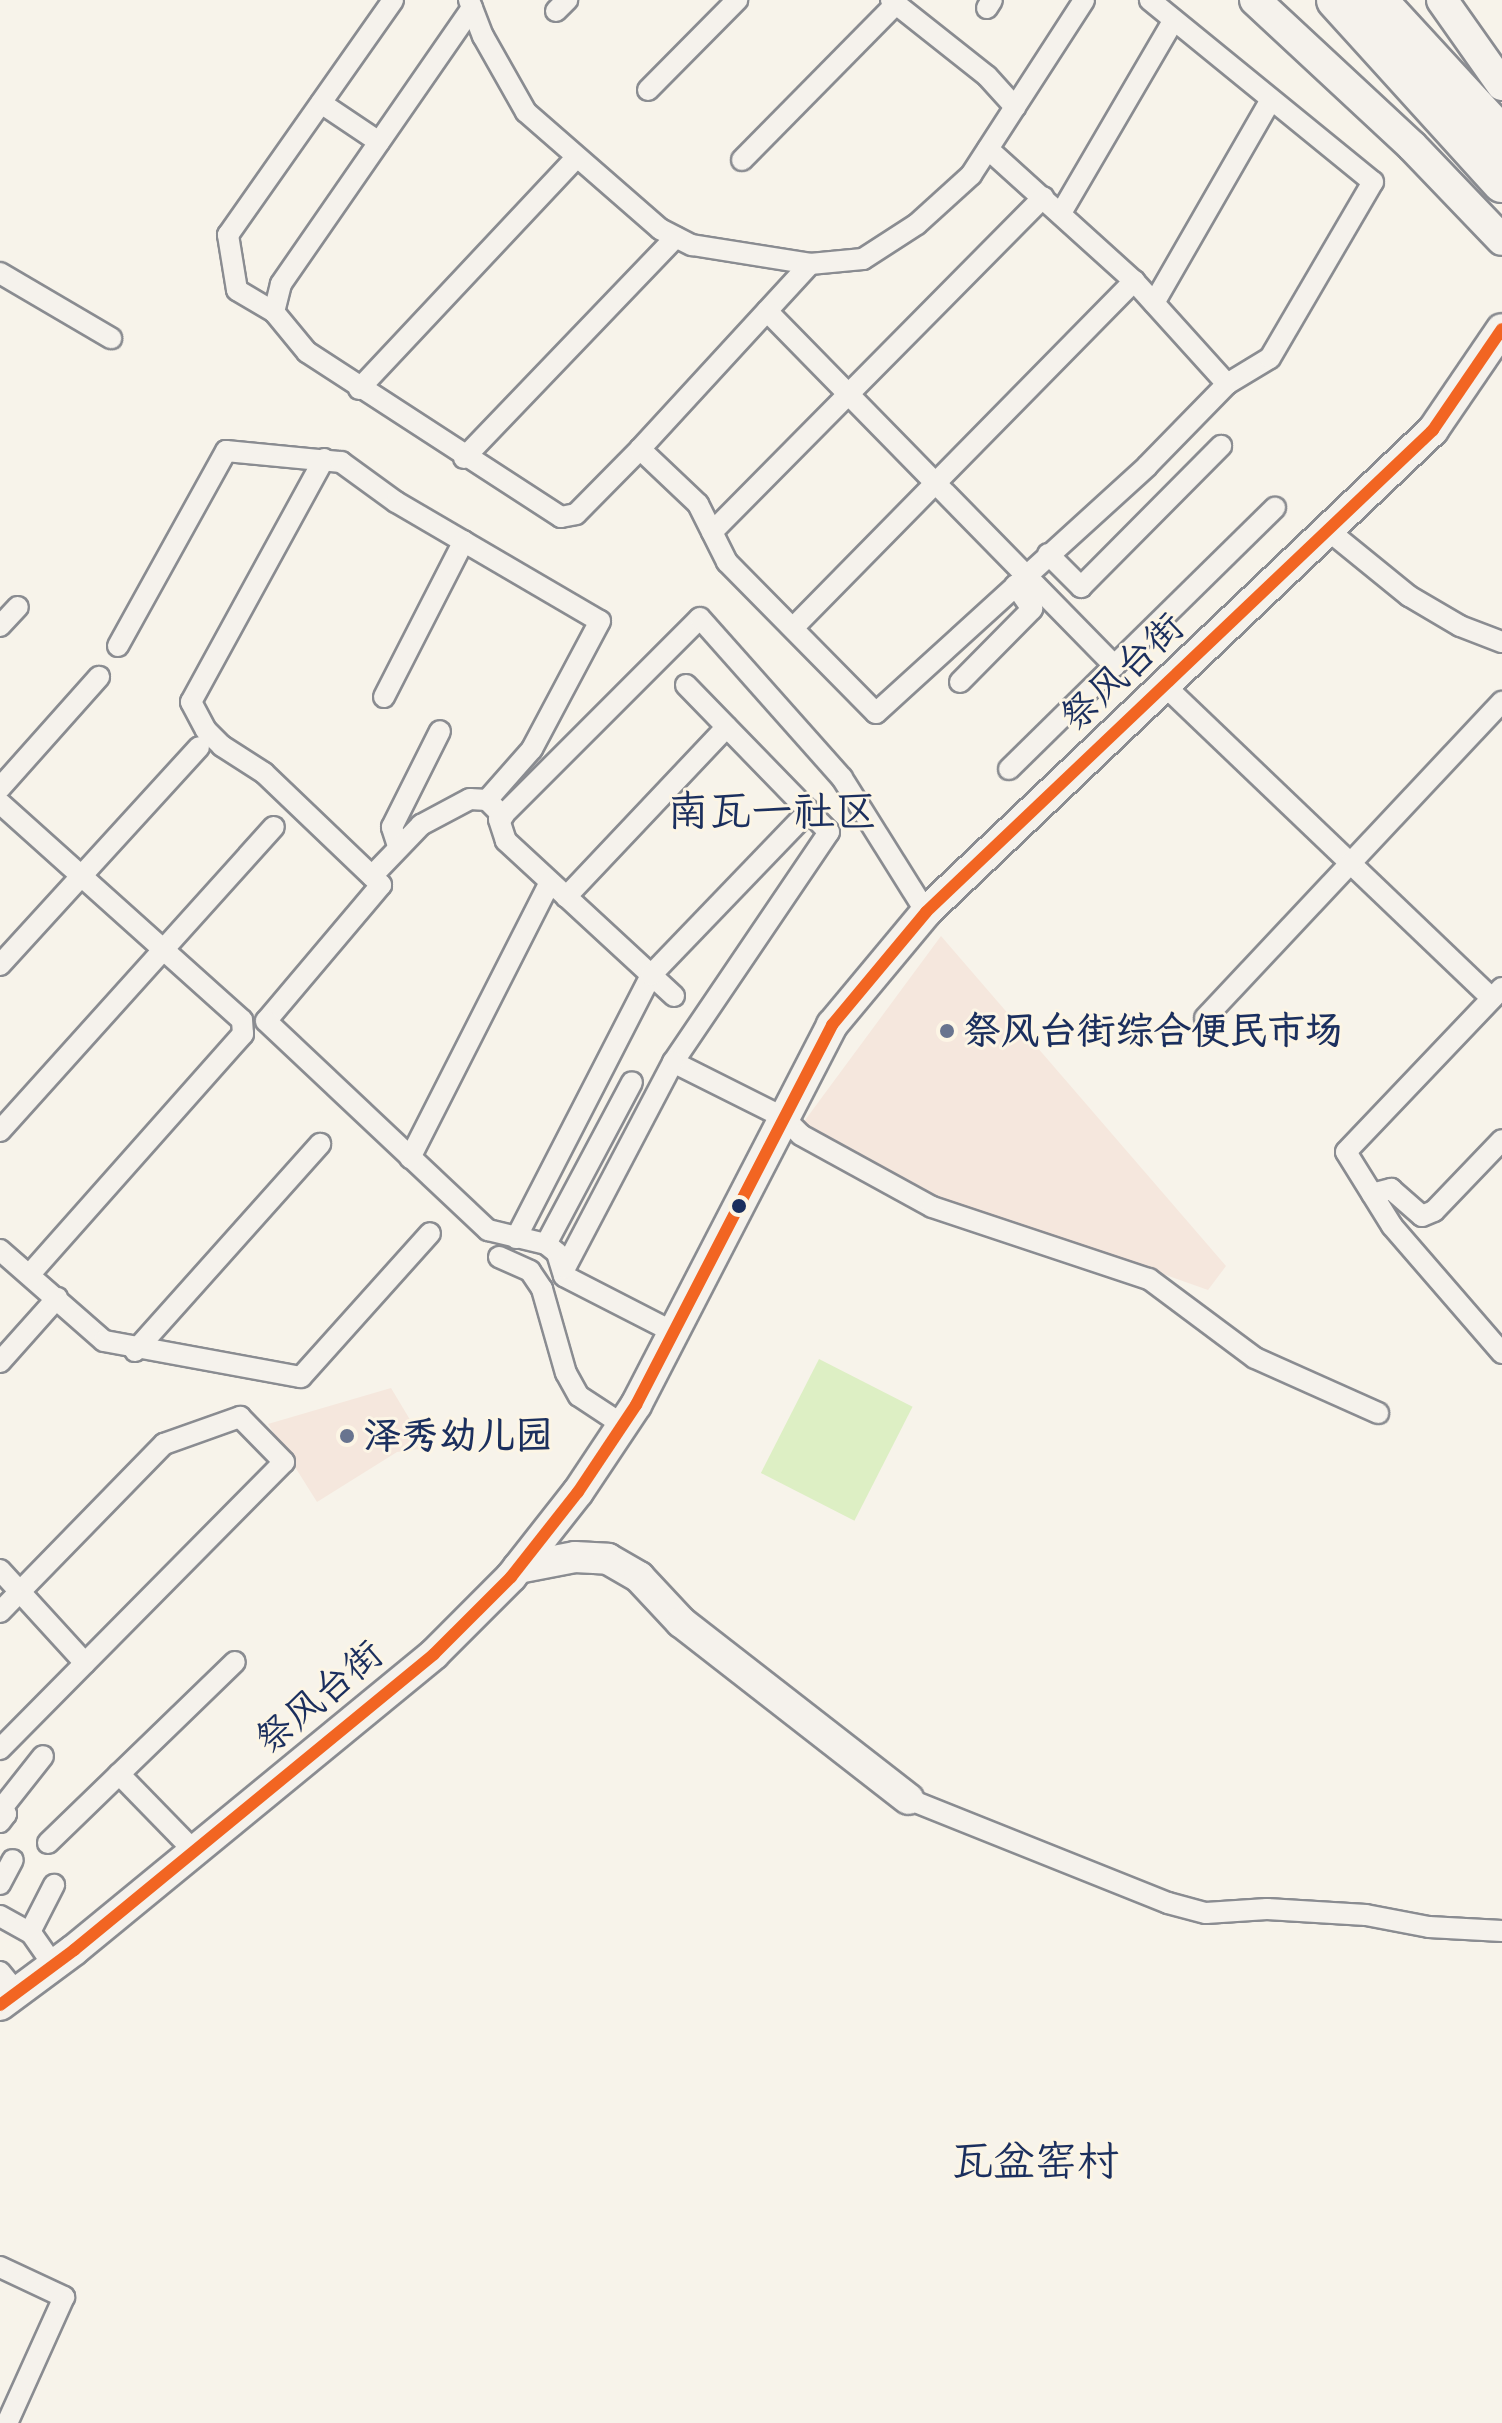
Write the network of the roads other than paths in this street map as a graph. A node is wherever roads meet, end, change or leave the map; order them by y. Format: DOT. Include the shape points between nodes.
graph roads {
  1 [pos="393,0"];
  2 [pos="737,0"];
  3 [pos="1084,0"];
  4 [pos="1150,0"];
  5 [pos="1258,0"];
  6 [pos="1336,0"];
  7 [pos="1377,0"];
  8 [pos="1442,0"];
  9 [pos="894,2"];
  10 [pos="471,4"];
  11 [pos="1173,21"];
  12 [pos="648,90"];
  13 [pos="1270,101"];
  14 [pos="321,103"];
  15 [pos="1015,107"];
  16 [pos="1458,109"];
  17 [pos="1502,136"];
  18 [pos="379,142"];
  19 [pos="988,149"];
  20 [pos="576,158"];
  21 [pos="742,160"];
  22 [pos="1502,183"];
  23 [pos="1043,197"];
  24 [pos="1502,212"];
  25 [pos="1061,213"];
  26 [pos="676,237"];
  27 [pos="1502,240"];
  28 [pos="810,264"];
  29 [pos="0,273"];
  30 [pos="1134,281"];
  31 [pos="1154,303"];
  32 [pos="767,311"];
  33 [pos="274,312"];
  34 [pos="1502,329"];
  35 [pos="111,338"];
  36 [pos="1227,384"];
  37 [pos="359,389"];
  38 [pos="847,394"];
  39 [pos="1221,446"];
  40 [pos="640,449"];
  41 [pos="464,458"];
  42 [pos="324,459"];
  43 [pos="938,481"];
  44 [pos="1275,508"];
  45 [pos="1329,531"];
  46 [pos="712,532"];
  47 [pos="464,541"];
  48 [pos="1048,554"];
  49 [pos="1022,579"];
  50 [pos="18,607"];
  51 [pos="0,626"];
  52 [pos="793,628"];
  53 [pos="1502,642"];
  54 [pos="118,646"];
  55 [pos="1115,666"];
  56 [pos="99,677"];
  57 [pos="960,682"];
  58 [pos="686,685"];
  59 [pos="1165,686"];
  60 [pos="384,697"];
  61 [pos="1502,702"];
  62 [pos="727,727"];
  63 [pos="440,731"];
  64 [pos="199,747"];
  65 [pos="1009,769"];
  66 [pos="0,788"];
  67 [pos="487,800"];
  68 [pos="0,803"];
  69 [pos="809,811"];
  70 [pos="503,816"];
  71 [pos="274,827"];
  72 [pos="398,846"];
  73 [pos="1350,863"];
  74 [pos="81,876"];
  75 [pos="372,876"];
  76 [pos="550,882"];
  77 [pos="566,897"];
  78 [pos="926,912"];
  79 [pos="165,951"];
  80 [pos="0,965"];
  81 [pos="651,975"];
  82 [pos="1497,993"];
  83 [pos="674,996"];
  84 [pos="1205,1018"];
  85 [pos="673,1062"];
  86 [pos="632,1082"];
  87 [pos="783,1117"];
  88 [pos="0,1131"];
  89 [pos="1502,1140"];
  90 [pos="320,1144"];
  91 [pos="410,1158"];
  92 [pos="1372,1194"];
  93 [pos="430,1233"];
  94 [pos="516,1238"];
  95 [pos="546,1244"];
  96 [pos="0,1250"];
  97 [pos="499,1257"];
  98 [pos="565,1268"];
  99 [pos="30,1274"];
  100 [pos="57,1298"];
  101 [pos="673,1332"];
  102 [pos="135,1351"];
  103 [pos="1502,1353"];
  104 [pos="0,1362"];
  105 [pos="1378,1413"];
  106 [pos="623,1425"];
  107 [pos="518,1568"];
  108 [pos="0,1570"];
  109 [pos="20,1592"];
  110 [pos="0,1612"];
  111 [pos="235,1662"];
  112 [pos="85,1663"];
  113 [pos="0,1749"];
  114 [pos="43,1756"];
  115 [pos="119,1774"];
  116 [pos="908,1799"];
  117 [pos="0,1822"];
  118 [pos="48,1843"];
  119 [pos="195,1852"];
  120 [pos="13,1860"];
  121 [pos="0,1884"];
  122 [pos="54,1885"];
  123 [pos="0,1916"];
  124 [pos="1502,1931"];
  125 [pos="30,1932"];
  126 [pos="54,1966"];
  127 [pos="6,1990"];
  128 [pos="0,2267"];
  129 [pos="7,2423"];
  1 -- 14 [label="street"];
  2 -- 12 [label="street"];
  3 -- 15 [label="street"];
  4 -- 11 [label="street"];
  5 -- 16 [label="main road"];
  6 -- 16 [label="highway"];
  7 -- 16 [label="highway"];
  8 -- 16 [label="main road"];
  9 -- 15 [label="street" via="987,76"];
  9 -- 21 [label="street"];
  10 -- 18 [label="street"];
  10 -- 20 [label="street" via="526,112"];
  11 -- 13 [label="street"];
  11 -- 25 [label="street"];
  13 -- 31 [label="street"];
  13 -- 36 [label="street" via="1373,182 1270,358"];
  14 -- 18 [label="street"];
  14 -- 33 [label="street" via="227,242 237,290"];
  15 -- 19 [label="street"];
  16 -- 17 [label="highway"];
  16 -- 22 [label="highway"];
  16 -- 24 [label="main road"];
  16 -- 27 [label="main road"];
  18 -- 33 [label="street" via="281,284"];
  19 -- 23 [label="street"];
  19 -- 28 [label="street" via="971,175 917,224 863,259"];
  20 -- 26 [label="street"];
  20 -- 37 [label="street"];
  23 -- 25 [label="street"];
  23 -- 38 [label="street"];
  25 -- 30 [label="street"];
  26 -- 28 [label="street" via="727,252"];
  26 -- 41 [label="street"];
  28 -- 32 [label="street"];
  29 -- 35 [label="street"];
  30 -- 31 [label="street"];
  30 -- 43 [label="street"];
  31 -- 36 [label="street"];
  32 -- 38 [label="street"];
  32 -- 40 [label="street"];
  33 -- 37 [label="street" via="280,326 307,352"];
  34 -- 45 [label="main road, 祭风台街" via="1433,430"];
  36 -- 48 [label="street" via="1147,466"];
  37 -- 41 [label="street"];
  38 -- 43 [label="street"];
  38 -- 46 [label="street"];
  39 -- 48 [label="street" via="1081,587"];
  40 -- 41 [label="street" via="576,514 561,517"];
  40 -- 46 [label="street" via="698,504"];
  42 -- 47 [label="street" via="351,467 396,502"];
  42 -- 54 [label="street" via="226,451"];
  42 -- 75 [label="street" via="191,702 222,746 264,773"];
  43 -- 49 [label="street"];
  43 -- 52 [label="street"];
  44 -- 55 [label="street"];
  45 -- 53 [label="street" via="1409,596 1460,626"];
  45 -- 59 [label="main road, 祭风台街"];
  46 -- 52 [label="street" via="727,562"];
  47 -- 60 [label="street"];
  47 -- 67 [label="street" via="600,621 532,749"];
  48 -- 49 [label="street"];
  49 -- 52 [label="street" via="876,713"];
  49 -- 55 [label="street"];
  49 -- 57 [label="street" via="1032,609"];
  50 -- 51 [label="street"];
  55 -- 65 [label="street"];
  56 -- 66 [label="street"];
  58 -- 62 [label="street"];
  59 -- 73 [label="street"];
  59 -- 78 [label="main road, 祭风台街"];
  61 -- 73 [label="street"];
  62 -- 69 [label="street"];
  62 -- 77 [label="street"];
  63 -- 72 [label="street" via="392,827"];
  64 -- 74 [label="street"];
  67 -- 70 [label="street"];
  67 -- 72 [label="street" via="470,799 421,825"];
  68 -- 74 [label="street"];
  69 -- 81 [label="street"];
  69 -- 85 [label="street" via="829,832"];
  70 -- 76 [label="street" via="499,819 506,841"];
  70 -- 78 [label="street" via="700,618 842,778"];
  71 -- 79 [label="street"];
  72 -- 75 [label="street"];
  73 -- 82 [label="street"];
  73 -- 84 [label="street"];
  74 -- 79 [label="street"];
  74 -- 80 [label="street"];
  75 -- 91 [label="street" via="381,885 266,1021"];
  76 -- 77 [label="street"];
  76 -- 91 [label="street"];
  77 -- 81 [label="street"];
  78 -- 87 [label="main road, 祭风台街" via="832,1025"];
  79 -- 88 [label="street"];
  79 -- 99 [label="street" via="242,1020 243,1034"];
  81 -- 83 [label="street"];
  81 -- 94 [label="street"];
  82 -- 92 [label="street" via="1346,1152"];
  85 -- 87 [label="street"];
  85 -- 98 [label="street"];
  86 -- 95 [label="street"];
  87 -- 101 [label="main road, 祭风台街"];
  87 -- 105 [label="street" via="801,1135 932,1207 1149,1279 1255,1358"];
  89 -- 92 [label="street" via="1434,1211 1422,1216 1391,1189"];
  90 -- 102 [label="street"];
  91 -- 94 [label="street" via="488,1230"];
  92 -- 103 [label="street" via="1392,1226"];
  93 -- 102 [label="street" via="301,1377"];
  94 -- 95 [label="street"];
  95 -- 98 [label="street"];
  96 -- 99 [label="street"];
  97 -- 106 [label="street" via="530,1271 542,1289 566,1373 579,1396"];
  98 -- 101 [label="street" via="564,1276"];
  99 -- 100 [label="street"];
  100 -- 102 [label="street" via="104,1341"];
  100 -- 104 [label="street"];
  101 -- 106 [label="main road, 祭风台街"];
  106 -- 107 [label="main road, 祭风台街"];
  107 -- 116 [label="main road" via="575,1557 619,1565 639,1577 681,1622"];
  107 -- 119 [label="main road, 祭风台街" via="434,1654"];
  108 -- 109 [label="street"];
  109 -- 110 [label="street"];
  109 -- 112 [label="street"];
  109 -- 112 [label="street" via="164,1444 240,1417 284,1462"];
  111 -- 115 [label="street"];
  112 -- 113 [label="street"];
  114 -- 117 [label="street" via="2,1808 6,1814"];
  115 -- 118 [label="street"];
  115 -- 119 [label="street"];
  116 -- 124 [label="street" via="1168,1903 1206,1913 1267,1909 1366,1915 1429,1927"];
  119 -- 126 [label="main road, 祭风台街"];
  120 -- 121 [label="street"];
  122 -- 125 [label="street"];
  123 -- 125 [label="street"];
  125 -- 126 [label="street"];
  126 -- 127 [label="main road, 祭风台街"];
  128 -- 129 [label="street" via="64,2297"];
}
